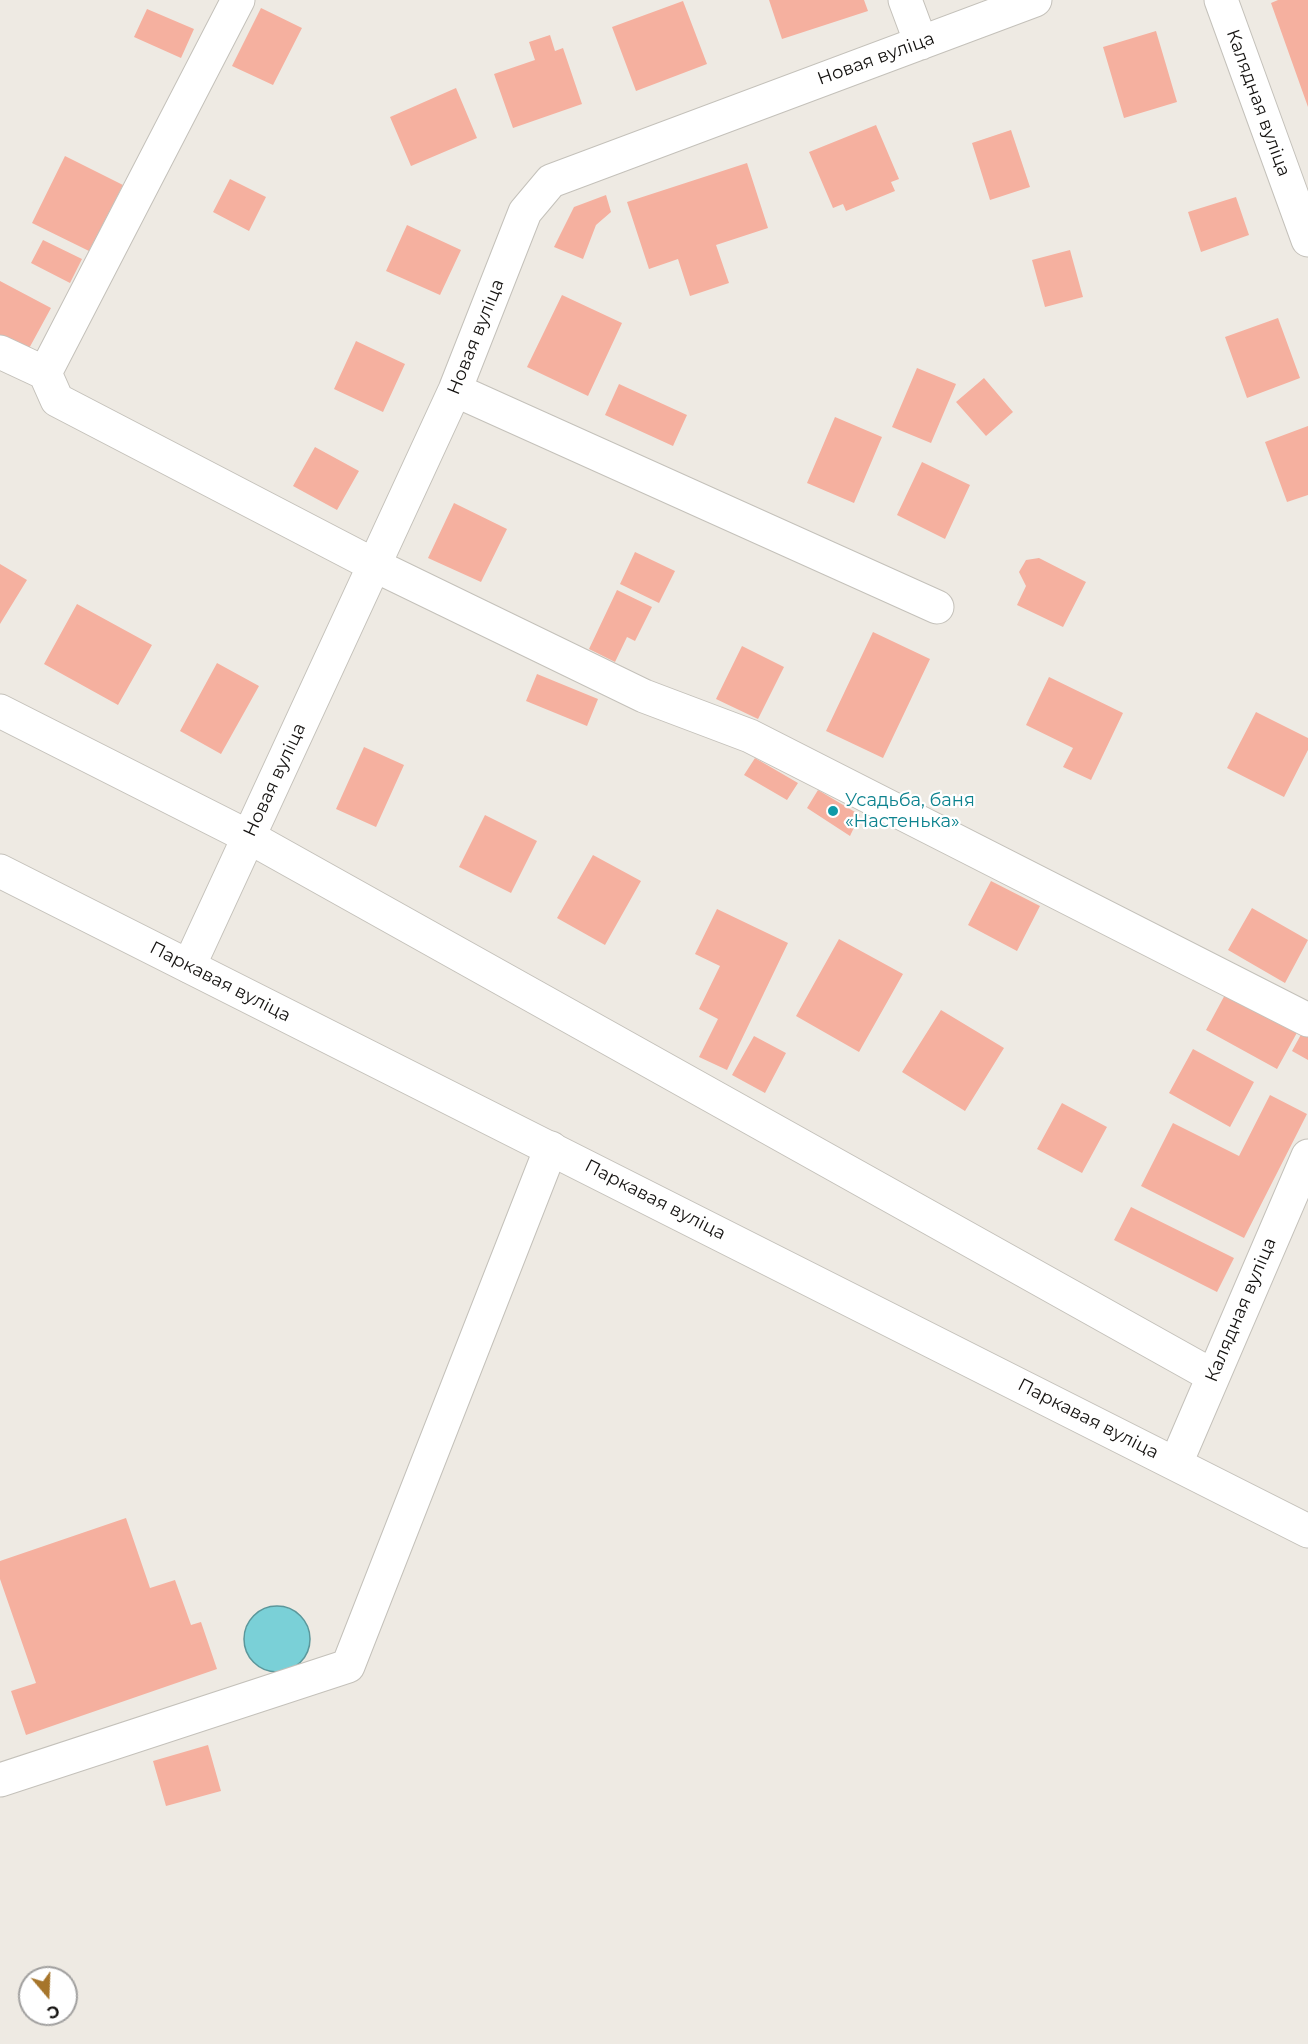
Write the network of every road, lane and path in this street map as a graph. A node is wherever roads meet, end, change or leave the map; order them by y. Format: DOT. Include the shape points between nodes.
graph roads {
  1 [pos="238,0"];
  2 [pos="905,0"];
  3 [pos="1035,0"];
  4 [pos="1221,0"];
  5 [pos="921,43"];
  6 [pos="1308,240"];
  7 [pos="0,352"];
  8 [pos="45,373"];
  9 [pos="455,390"];
  10 [pos="374,565"];
  11 [pos="937,607"];
  12 [pos="0,711"];
  13 [pos="249,837"];
  14 [pos="0,871"];
  15 [pos="189,966"];
  16 [pos="1308,1020"];
  17 [pos="551,1148"];
  18 [pos="1308,1156"];
  19 [pos="1213,1376"];
  20 [pos="1176,1463"];
  21 [pos="1308,1531"];
  22 [pos="0,1780"];
  1 -- 8 [label="street"];
  2 -- 5 [label="street"];
  3 -- 5 [label="street, Новая вуліца"];
  4 -- 6 [label="street, Калядная вуліца"];
  5 -- 9 [label="street, Новая вуліца" via="551,181 525,212"];
  7 -- 8 [label="street"];
  8 -- 10 [label="street" via="57,400"];
  9 -- 10 [label="street, Новая вуліца"];
  9 -- 11 [label="street"];
  10 -- 13 [label="street, Новая вуліца"];
  10 -- 16 [label="street" via="644,696 750,736"];
  12 -- 13 [label="street"];
  13 -- 15 [label="street, Новая вуліца"];
  13 -- 19 [label="street"];
  14 -- 15 [label="street, Паркавая вуліца"];
  15 -- 17 [label="street, Паркавая вуліца"];
  17 -- 20 [label="street, Паркавая вуліца"];
  17 -- 22 [label="street" via="348,1666"];
  18 -- 19 [label="street, Калядная вуліца"];
  19 -- 20 [label="street, Калядная вуліца"];
  20 -- 21 [label="street, Паркавая вуліца"];
}
